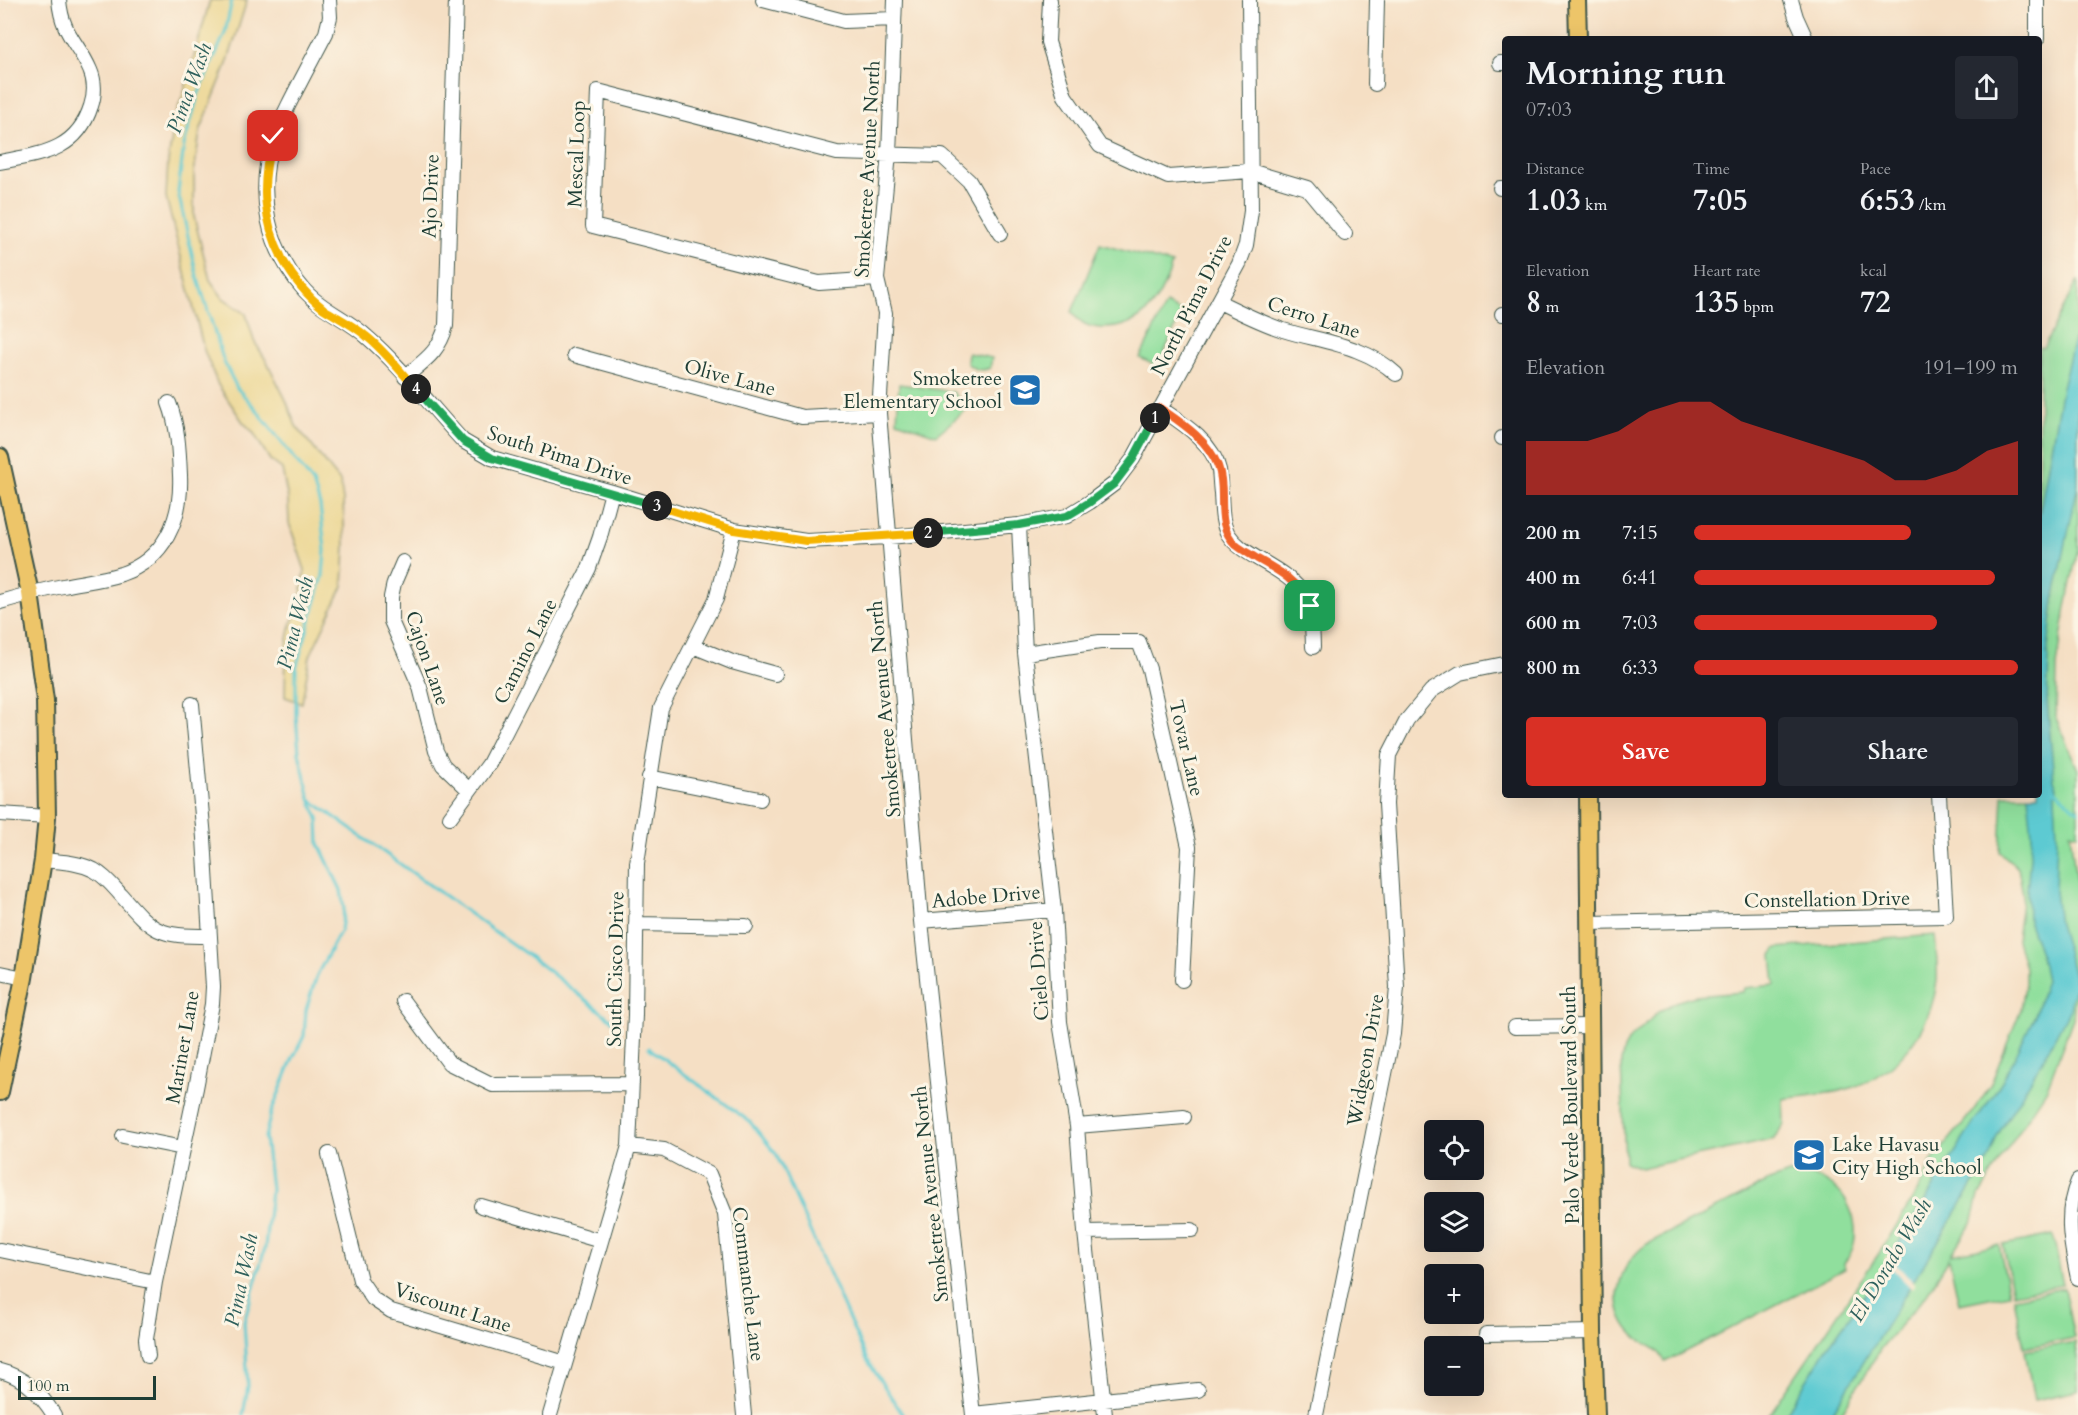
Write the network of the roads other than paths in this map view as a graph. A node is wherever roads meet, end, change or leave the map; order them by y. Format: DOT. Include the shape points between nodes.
graph roads {
  1 [pos="59,0"];
  2 [pos="329,0"];
  3 [pos="456,0"];
  4 [pos="763,0"];
  5 [pos="895,0"];
  6 [pos="1050,0"];
  7 [pos="1249,0"];
  8 [pos="1377,0"];
  9 [pos="1577,0"];
  10 [pos="1791,0"];
  11 [pos="2037,0"];
  12 [pos="894,19"];
  13 [pos="1578,36"];
  14 [pos="1805,36"];
  15 [pos="2037,36"];
  16 [pos="1376,84"];
  17 [pos="889,154"];
  18 [pos="0,162"];
  19 [pos="1250,171"];
  20 [pos="1000,234"];
  21 [pos="1345,234"];
  22 [pos="878,279"];
  23 [pos="1219,302"];
  24 [pos="574,355"];
  25 [pos="1396,374"];
  26 [pos="405,377"];
  27 [pos="168,403"];
  28 [pos="1160,408"];
  29 [pos="879,413"];
  30 [pos="0,457"];
  31 [pos="612,492"];
  32 [pos="1019,525"];
  33 [pos="734,530"];
  34 [pos="889,537"];
  35 [pos="403,562"];
  36 [pos="30,593"];
  37 [pos="0,602"];
  38 [pos="693,646"];
  39 [pos="1313,647"];
  40 [pos="1025,652"];
  41 [pos="1502,664"];
  42 [pos="775,674"];
  43 [pos="192,704"];
  44 [pos="649,777"];
  45 [pos="469,790"];
  46 [pos="1588,798"];
  47 [pos="1939,798"];
  48 [pos="760,799"];
  49 [pos="0,814"];
  50 [pos="450,816"];
  51 [pos="46,817"];
  52 [pos="44,860"];
  53 [pos="1054,910"];
  54 [pos="921,921"];
  55 [pos="1588,923"];
  56 [pos="636,924"];
  57 [pos="746,926"];
  58 [pos="209,936"];
  59 [pos="0,974"];
  60 [pos="24,978"];
  61 [pos="1182,980"];
  62 [pos="403,1001"];
  63 [pos="1590,1026"];
  64 [pos="1515,1027"];
  65 [pos="632,1084"];
  66 [pos="0,1092"];
  67 [pos="1184,1117"];
  68 [pos="1077,1126"];
  69 [pos="123,1136"];
  70 [pos="629,1146"];
  71 [pos="183,1148"];
  72 [pos="329,1154"];
  73 [pos="2078,1181"];
  74 [pos="481,1206"];
  75 [pos="1192,1230"];
  76 [pos="1085,1232"];
  77 [pos="600,1241"];
  78 [pos="0,1250"];
  79 [pos="2078,1278"];
  80 [pos="155,1282"];
  81 [pos="1593,1332"];
  82 [pos="1486,1334"];
  83 [pos="148,1356"];
  84 [pos="565,1363"];
  85 [pos="0,1371"];
  86 [pos="1198,1390"];
  87 [pos="1105,1408"];
  88 [pos="54,1415"];
  89 [pos="550,1415"];
  90 [pos="744,1415"];
  91 [pos="973,1415"];
  92 [pos="1316,1415"];
  93 [pos="1596,1415"];
  1 -- 18 [label="street" via="64,26 92,72 93,99 88,117 78,133 61,146"];
  2 -- 26 [label="street, South Pima Drive" via="326,33 273,136 264,187 266,215 274,242 305,292 366,335"];
  3 -- 26 [label="street, Ajo Drive" via="446,326 433,354"];
  4 -- 12 [label="street" via="844,21"];
  5 -- 12 [label="street, Smoketree Avenue North"];
  6 -- 19 [label="street" via="1048,42 1065,96 1100,146 1168,177"];
  7 -- 19 [label="street, North Pima Drive"];
  8 -- 16 [label="street"];
  9 -- 13 [label="main road"];
  10 -- 14 [label="street"];
  11 -- 15 [label="street"];
  12 -- 17 [label="street, Smoketree Avenue North"];
  17 -- 20 [label="street" via="942,156 969,181"];
  17 -- 22 [label="street, Smoketree Avenue North"];
  17 -- 22 [label="street, Mescal Loop" via="837,153 598,91 593,226 819,283"];
  19 -- 21 [label="street" via="1307,188"];
  19 -- 23 [label="street, North Pima Drive" via="1251,211 1246,245"];
  22 -- 29 [label="street, Smoketree Avenue North" via="885,313"];
  23 -- 25 [label="street, Cerro Lane" via="1280,329 1354,349"];
  23 -- 28 [label="street, North Pima Drive"];
  24 -- 29 [label="street, Olive Lane" via="802,417"];
  26 -- 31 [label="street, South Pima Drive" via="463,441 476,450"];
  27 -- 36 [label="street" via="174,416 180,500 175,522 160,549 142,565 122,573"];
  28 -- 32 [label="street, North Pima Drive" via="1133,459 1114,484 1067,516"];
  28 -- 39 [label="street" via="1197,436 1213,456 1219,469 1226,531 1236,545 1288,577 1301,590 1310,606"];
  29 -- 34 [label="street, Smoketree Avenue North"];
  30 -- 36 [label="main road"];
  31 -- 33 [label="street, South Pima Drive"];
  31 -- 45 [label="street, Camino Lane" via="589,568 505,735"];
  32 -- 34 [label="street, North Pima Drive"];
  32 -- 40 [label="street, Cielo Drive"];
  33 -- 34 [label="street, South Pima Drive" via="806,541"];
  33 -- 38 [label="street, South Cisco Drive" via="716,599"];
  34 -- 54 [label="street, Smoketree Avenue North"];
  35 -- 45 [label="street, Cajon Lane" via="391,597 391,621 420,687 436,751"];
  36 -- 37 [label="street"];
  36 -- 51 [label="main road" via="45,700"];
  38 -- 42 [label="street"];
  38 -- 44 [label="street, South Cisco Drive" via="661,708"];
  40 -- 53 [label="street, Cielo Drive"];
  40 -- 61 [label="street, Tovar Lane" via="1100,642 1140,642 1189,847"];
  41 -- 92 [label="street, Widgeon Drive" via="1460,673 1431,691 1407,720 1389,755 1386,804 1397,987 1393,1034"];
  43 -- 58 [label="street, Mariner Lane"];
  44 -- 48 [label="street"];
  44 -- 56 [label="street, South Cisco Drive" via="637,863"];
  45 -- 50 [label="street, Camino Lane"];
  46 -- 55 [label="main road, Palo Verde Boulevard South"];
  47 -- 55 [label="street, Constellation Drive" via="1946,916"];
  49 -- 51 [label="street"];
  51 -- 52 [label="main road"];
  52 -- 58 [label="street" via="94,870 158,931"];
  52 -- 60 [label="main road"];
  53 -- 54 [label="street, Adobe Drive"];
  53 -- 68 [label="street, Cielo Drive" via="1060,1022"];
  54 -- 91 [label="street, Smoketree Avenue North"];
  55 -- 63 [label="main road, Palo Verde Boulevard South"];
  56 -- 57 [label="street"];
  56 -- 65 [label="street, South Cisco Drive"];
  58 -- 71 [label="street, Mariner Lane" via="212,1004"];
  59 -- 60 [label="street"];
  60 -- 66 [label="main road"];
  62 -- 65 [label="street" via="449,1063 493,1085"];
  63 -- 64 [label="street"];
  63 -- 81 [label="main road, Palo Verde Boulevard South"];
  65 -- 70 [label="street, South Cisco Drive"];
  67 -- 68 [label="street"];
  68 -- 76 [label="street, Cielo Drive"];
  69 -- 71 [label="street"];
  70 -- 77 [label="street, South Cisco Drive"];
  70 -- 90 [label="street, Commanche Lane" via="664,1149 709,1174 725,1214"];
  71 -- 80 [label="street, Mariner Lane"];
  72 -- 84 [label="street, Viscount Lane" via="360,1280 373,1299 391,1311"];
  73 -- 79 [label="street" via="2069,1217"];
  74 -- 77 [label="street"];
  75 -- 76 [label="street"];
  76 -- 87 [label="street, Cielo Drive"];
  77 -- 84 [label="street, South Cisco Drive"];
  78 -- 80 [label="street"];
  80 -- 83 [label="street, Mariner Lane" via="146,1339"];
  81 -- 82 [label="street"];
  81 -- 93 [label="main road, Palo Verde Boulevard South"];
  84 -- 89 [label="street, South Cisco Drive"];
  85 -- 88 [label="street" via="29,1385"];
  86 -- 87 [label="street"];
  87 -- 91 [label="street"];
}
